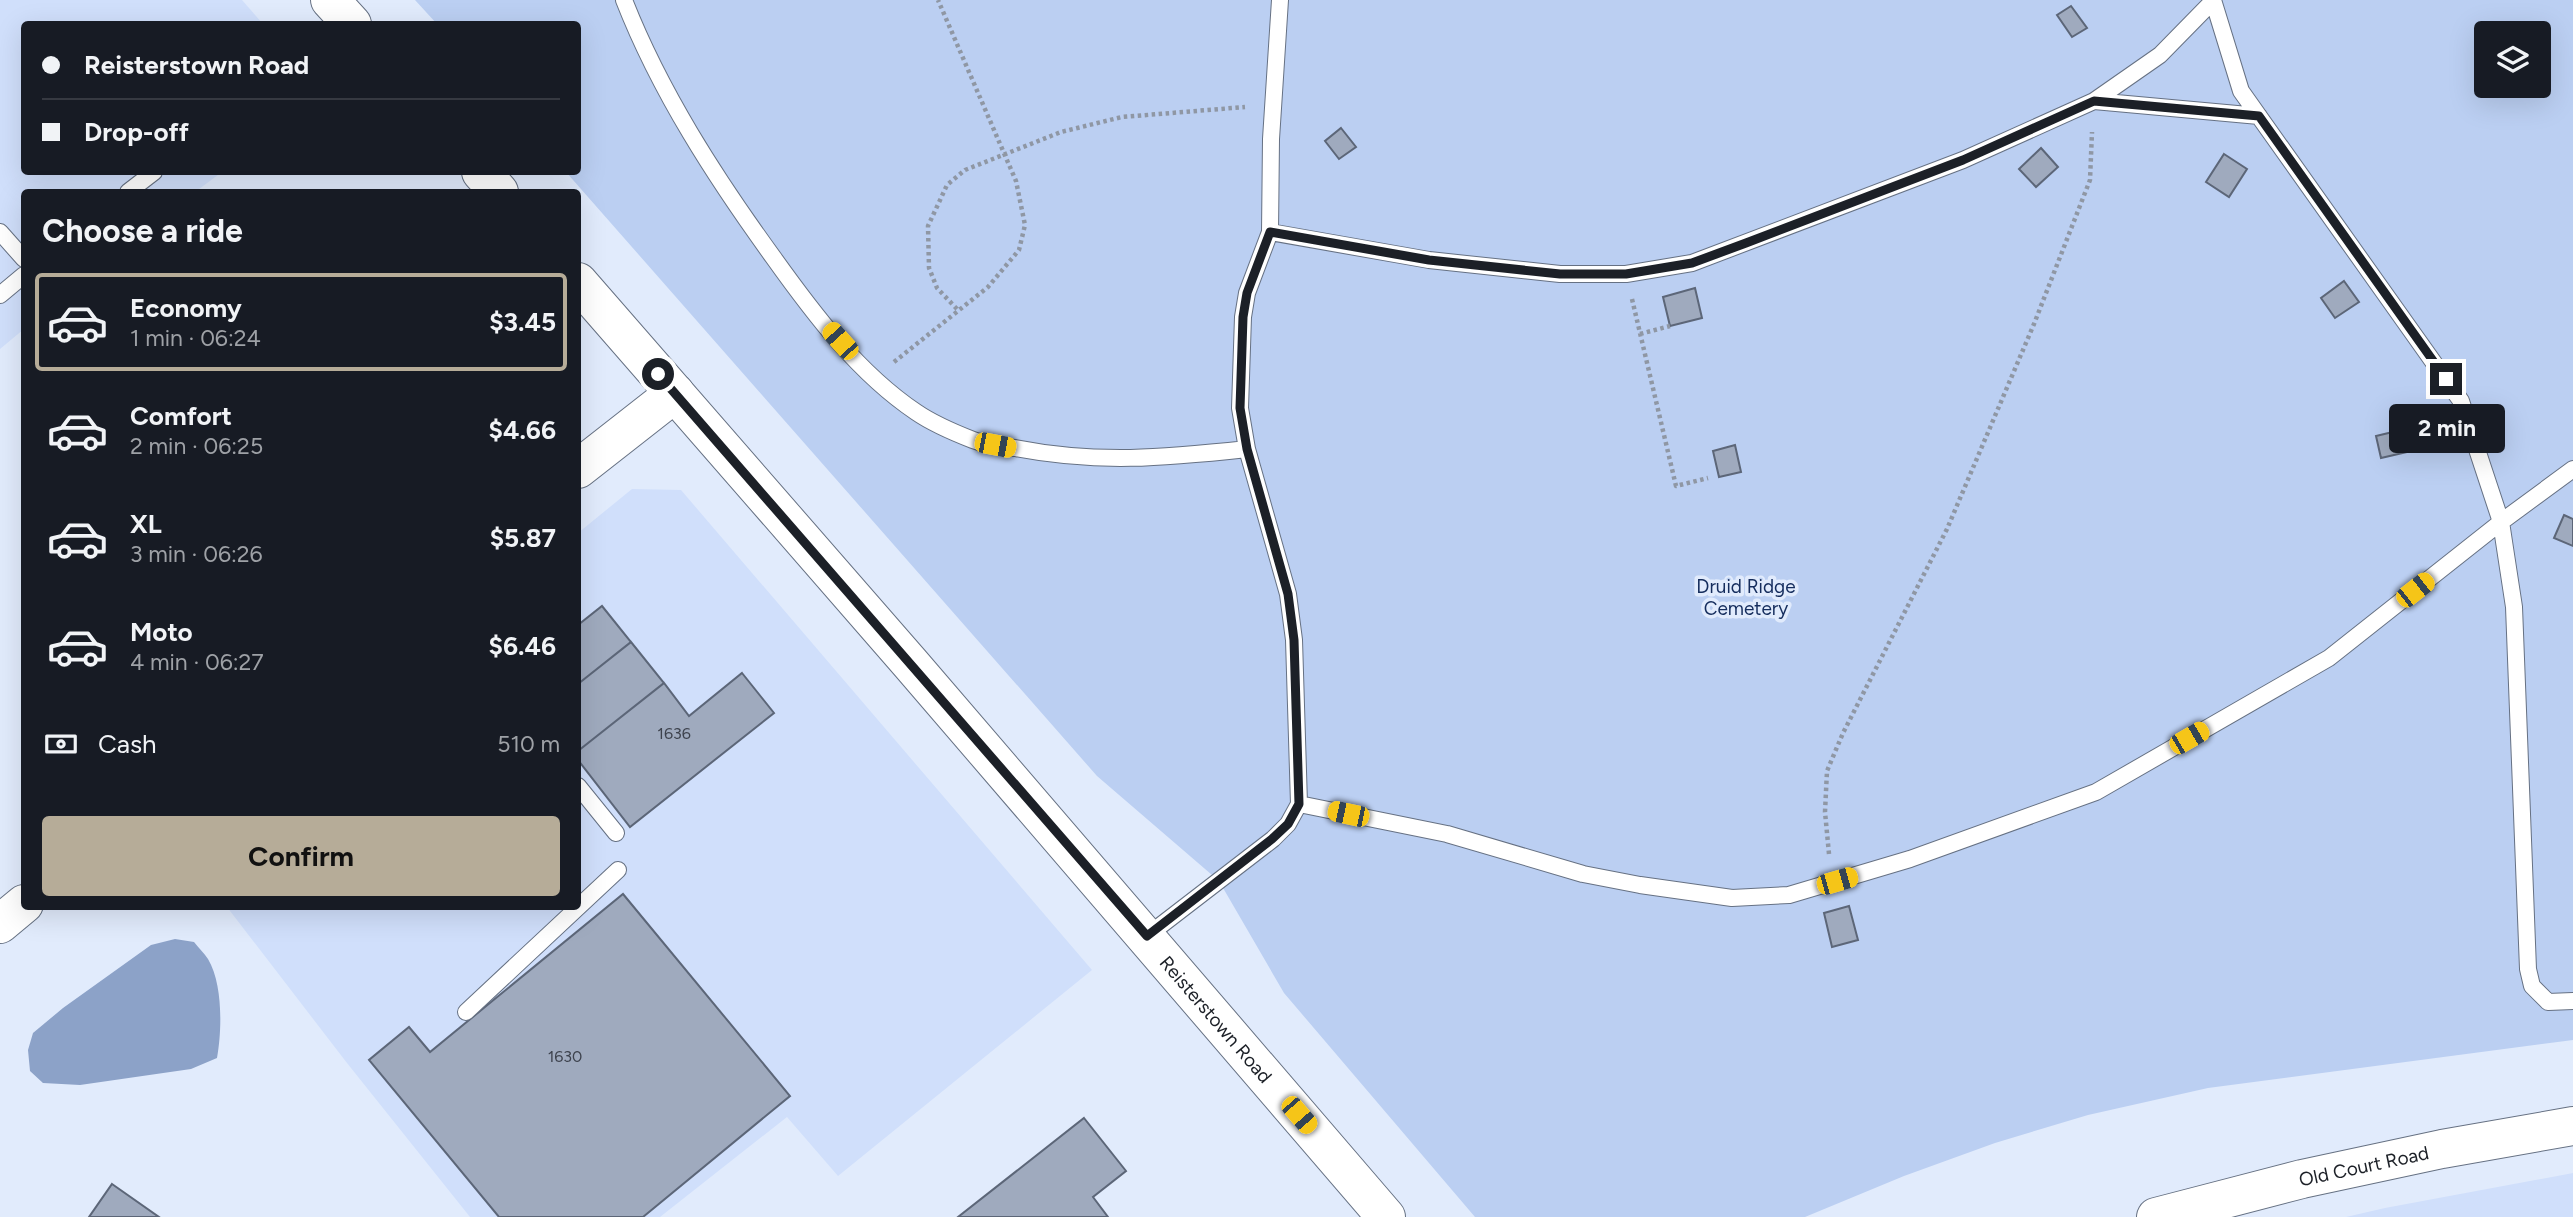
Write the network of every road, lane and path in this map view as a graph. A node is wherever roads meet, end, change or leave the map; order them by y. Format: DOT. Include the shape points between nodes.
graph roads {
  1 [pos="624,0"];
  2 [pos="938,0"];
  3 [pos="1280,0"];
  4 [pos="2213,1"];
  5 [pos="2094,101"];
  6 [pos="1273,105"];
  7 [pos="2259,116"];
  8 [pos="1004,154"];
  9 [pos="150,175"];
  10 [pos="484,175"];
  11 [pos="132,189"];
  12 [pos="496,189"];
  13 [pos="0,232"];
  14 [pos="1270,232"];
  15 [pos="21,256"];
  16 [pos="1626,274"];
  17 [pos="21,278"];
  18 [pos="581,285"];
  19 [pos="0,295"];
  20 [pos="957,309"];
  21 [pos="1670,326"];
  22 [pos="1640,334"];
  23 [pos="875,378"];
  24 [pos="675,393"];
  25 [pos="1247,449"];
  26 [pos="581,467"];
  27 [pos="2573,469"];
  28 [pos="1708,478"];
  29 [pos="2501,522"];
  30 [pos="581,790"];
  31 [pos="1299,804"];
  32 [pos="616,833"];
  33 [pos="618,870"];
  34 [pos="1837,881"];
  35 [pos="581,905"];
  36 [pos="21,906"];
  37 [pos="575,910"];
  38 [pos="0,924"];
  39 [pos="1147,936"];
  40 [pos="2573,1002"];
  41 [pos="466,1012"];
  42 [pos="2573,1126"];
  43 [pos="1386,1217"];
  44 [pos="2156,1217"];
  1 -- 23 [label="lane" via="642,45 749,223 809,307"];
  2 -- 8 [label="path"];
  3 -- 6 [label="lane"];
  4 -- 5 [label="lane" via="2160,55"];
  4 -- 7 [label="lane" via="2241,90"];
  5 -- 7 [label="lane"];
  5 -- 16 [label="lane" via="1963,160 1692,263"];
  5 -- 34 [label="path" via="2090,180 2034,324 1947,529 1827,771 1828,849"];
  6 -- 8 [label="path" via="1122,117 1060,132"];
  6 -- 14 [label="lane"];
  7 -- 29 [label="lane" via="2462,401"];
  8 -- 20 [label="path" via="1026,225 1019,250 988,287"];
  8 -- 20 [label="path" via="965,170 947,185 928,226 929,268 937,288"];
  9 -- 11 [label="lane"];
  10 -- 12 [label="main road"];
  13 -- 15 [label="lane"];
  14 -- 16 [label="lane" via="1429,260 1560,274"];
  14 -- 25 [label="lane" via="1243,317 1240,408"];
  16 -- 22 [label="path"];
  17 -- 19 [label="lane"];
  18 -- 24 [label="main road, Reisterstown Road"];
  20 -- 23 [label="path"];
  21 -- 22 [label="path"];
  22 -- 28 [label="path" via="1676,486"];
  23 -- 25 [label="lane" via="916,413 974,441 1047,455 1137,460"];
  24 -- 26 [label="main road"];
  24 -- 39 [label="main road, Reisterstown Road"];
  25 -- 31 [label="lane" via="1288,594 1294,640"];
  27 -- 29 [label="lane"];
  29 -- 34 [label="lane" via="2329,658 2096,792"];
  29 -- 40 [label="lane" via="2514,607 2528,969 2532,986 2548,1002"];
  30 -- 32 [label="lane"];
  31 -- 34 [label="lane" via="1447,834 1583,874 1640,885 1731,898 1789,895"];
  31 -- 39 [label="lane" via="1288,824 1272,839"];
  33 -- 35 [label="lane"];
  36 -- 38 [label="main road"];
  37 -- 41 [label="lane"];
  39 -- 43 [label="main road, Reisterstown Road"];
  42 -- 44 [label="main road, Old Court Road" via="2302,1179"];
}
